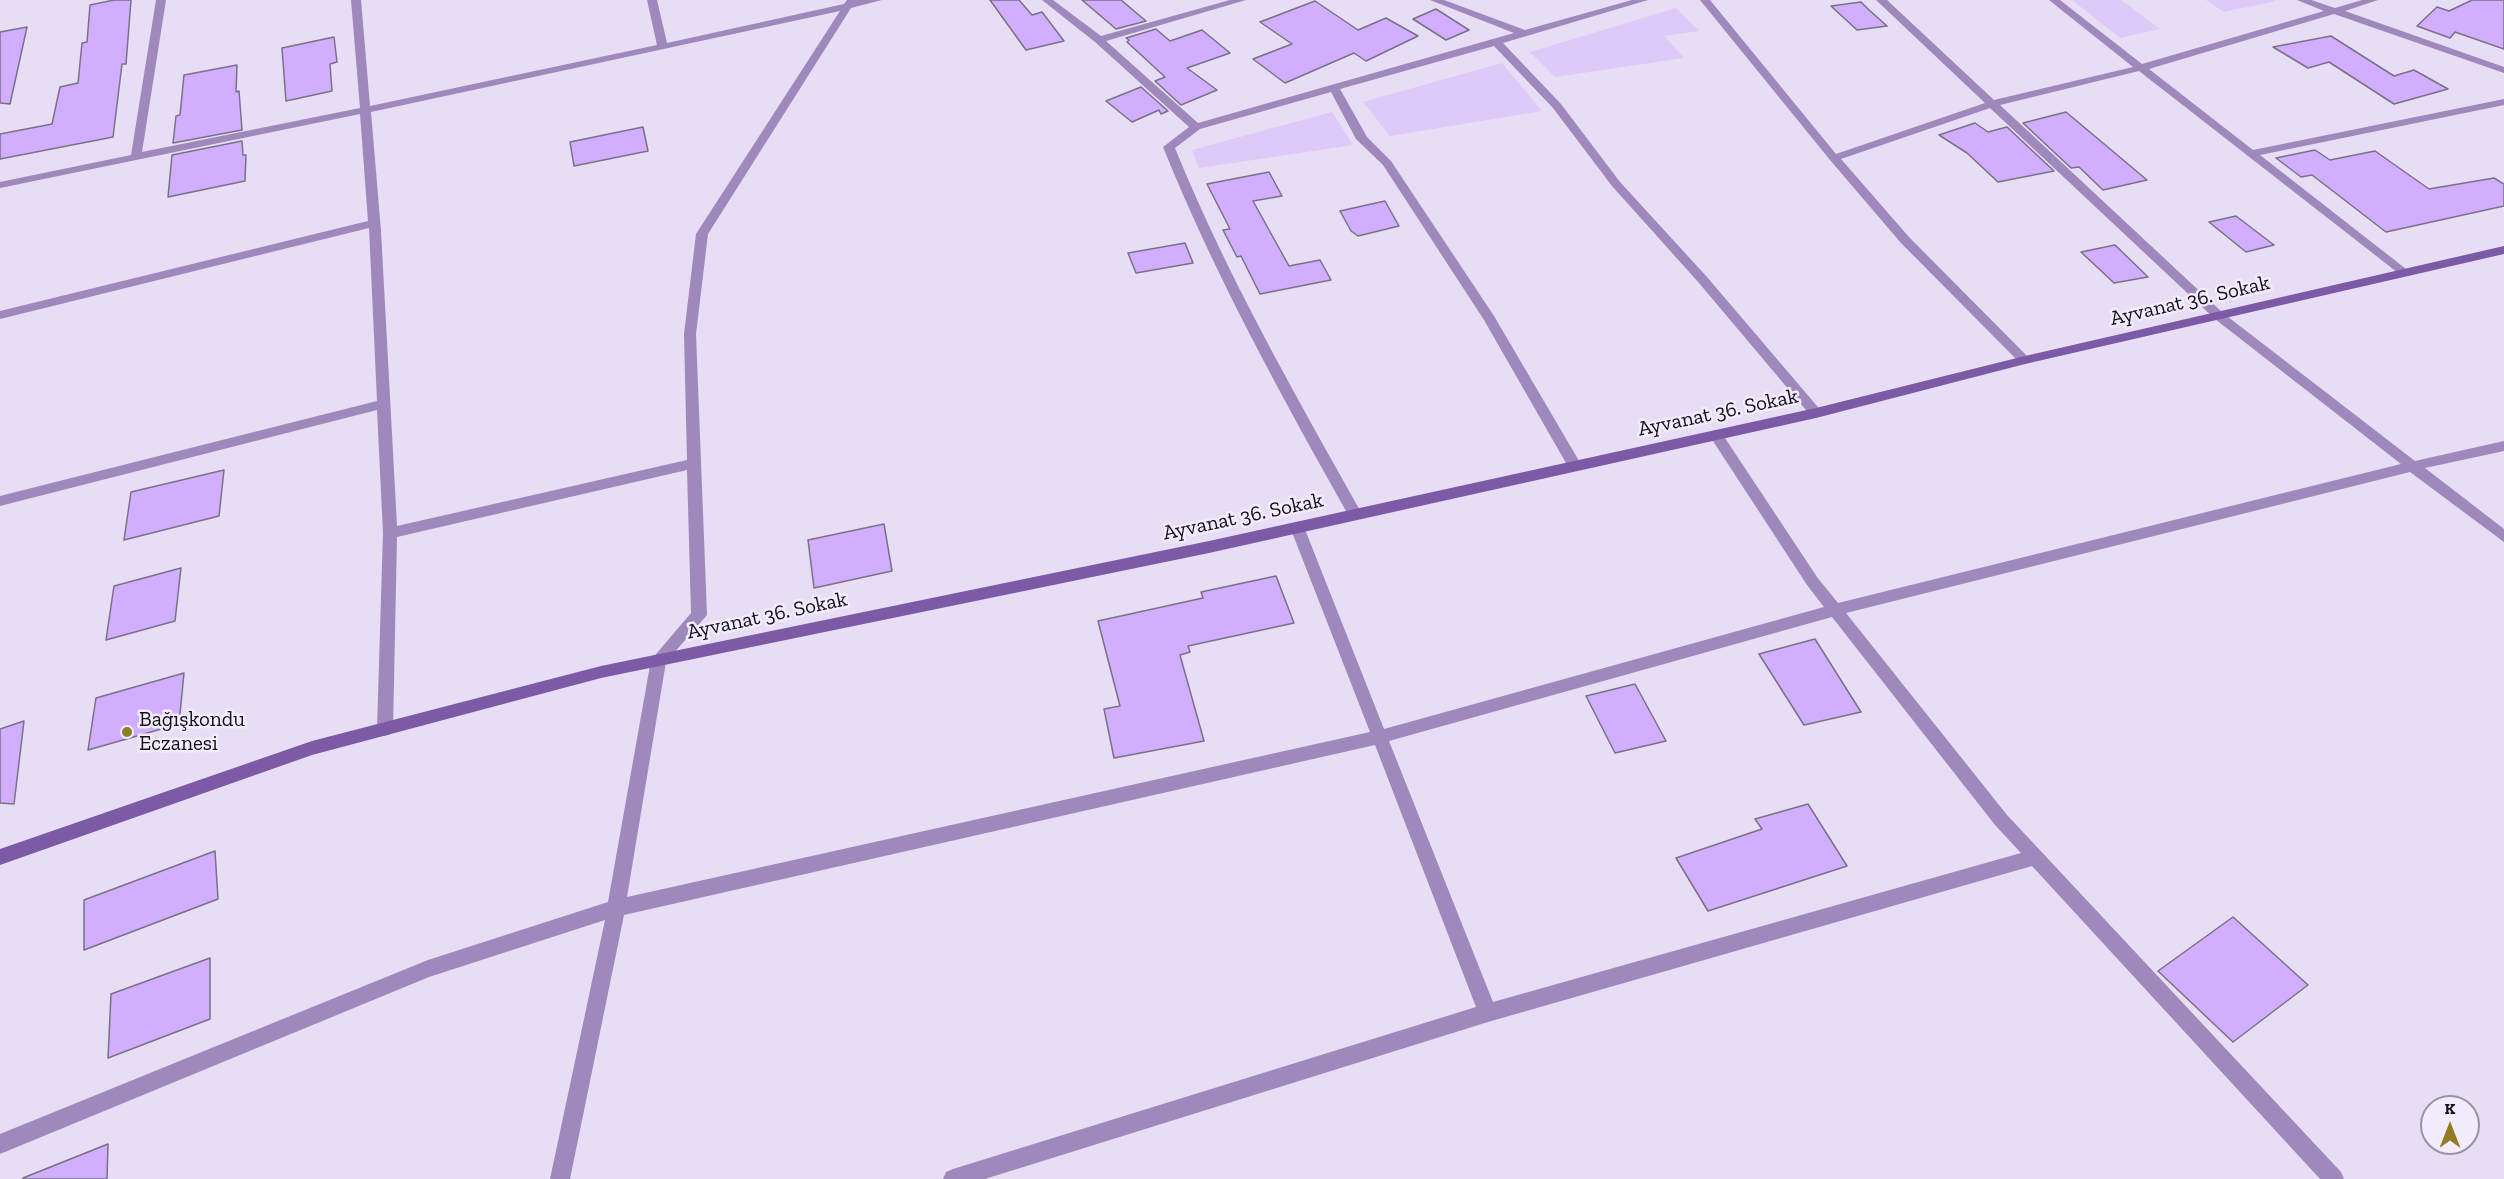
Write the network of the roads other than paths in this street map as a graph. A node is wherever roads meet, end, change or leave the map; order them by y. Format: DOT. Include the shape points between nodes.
graph roads {
  1 [pos="161,0"];
  2 [pos="356,0"];
  3 [pos="652,0"];
  4 [pos="876,0"];
  5 [pos="1047,0"];
  6 [pos="1241,0"];
  7 [pos="1435,0"];
  8 [pos="1643,0"];
  9 [pos="1705,0"];
  10 [pos="1881,0"];
  11 [pos="2054,0"];
  12 [pos="2302,0"];
  13 [pos="2373,0"];
  14 [pos="851,4"];
  15 [pos="2330,11"];
  16 [pos="1522,33"];
  17 [pos="1099,40"];
  18 [pos="1494,41"];
  19 [pos="662,45"];
  20 [pos="2140,68"];
  21 [pos="2504,70"];
  22 [pos="1335,90"];
  23 [pos="2504,102"];
  24 [pos="1991,104"];
  25 [pos="364,109"];
  26 [pos="1196,127"];
  27 [pos="2251,154"];
  28 [pos="136,158"];
  29 [pos="1834,158"];
  30 [pos="0,185"];
  31 [pos="374,223"];
  32 [pos="2504,250"];
  33 [pos="2402,272"];
  34 [pos="0,315"];
  35 [pos="2219,316"];
  36 [pos="2025,360"];
  37 [pos="384,404"];
  38 [pos="1816,413"];
  39 [pos="1716,435"];
  40 [pos="2504,446"];
  41 [pos="694,462"];
  42 [pos="1575,466"];
  43 [pos="2413,466"];
  44 [pos="0,501"];
  45 [pos="1355,514"];
  46 [pos="1297,527"];
  47 [pos="390,533"];
  48 [pos="2504,537"];
  49 [pos="1836,610"];
  50 [pos="658,660"];
  51 [pos="385,729"];
  52 [pos="1380,737"];
  53 [pos="0,857"];
  54 [pos="2036,857"];
  55 [pos="616,908"];
  56 [pos="1488,1013"];
  57 [pos="0,1144"];
  58 [pos="560,1179"];
  59 [pos="952,1179"];
  60 [pos="2334,1179"];
  1 -- 28 [label="street"];
  2 -- 25 [label="street"];
  3 -- 19 [label="street"];
  4 -- 14 [label="street"];
  5 -- 17 [label="street"];
  6 -- 17 [label="street"];
  7 -- 16 [label="street"];
  8 -- 16 [label="street"];
  9 -- 29 [label="street"];
  10 -- 24 [label="street"];
  11 -- 20 [label="street"];
  12 -- 15 [label="street"];
  13 -- 15 [label="street"];
  14 -- 19 [label="street"];
  14 -- 41 [label="street" via="702,234 690,334"];
  15 -- 20 [label="street"];
  15 -- 21 [label="street"];
  16 -- 18 [label="street"];
  17 -- 26 [label="street"];
  18 -- 22 [label="street"];
  18 -- 38 [label="street" via="1557,106 1616,184"];
  19 -- 25 [label="street"];
  20 -- 24 [label="street"];
  20 -- 27 [label="street"];
  22 -- 26 [label="street"];
  22 -- 42 [label="street" via="1362,140 1387,163 1490,319"];
  23 -- 27 [label="street"];
  24 -- 29 [label="street"];
  24 -- 35 [label="street"];
  25 -- 28 [label="street"];
  25 -- 31 [label="street"];
  26 -- 45 [label="street" via="1169,147 1191,204 1247,323"];
  27 -- 33 [label="street"];
  28 -- 30 [label="street"];
  29 -- 36 [label="street" via="1905,240"];
  31 -- 34 [label="street"];
  31 -- 37 [label="street"];
  32 -- 33 [label="street, Ayvanat 36. Sokak"];
  33 -- 35 [label="street, Ayvanat 36. Sokak"];
  35 -- 36 [label="street, Ayvanat 36. Sokak"];
  35 -- 43 [label="street"];
  36 -- 38 [label="street, Ayvanat 36. Sokak"];
  37 -- 44 [label="street"];
  37 -- 47 [label="street"];
  38 -- 39 [label="street, Ayvanat 36. Sokak"];
  39 -- 42 [label="street, Ayvanat 36. Sokak"];
  39 -- 49 [label="street" via="1812,581"];
  40 -- 43 [label="street"];
  41 -- 47 [label="street"];
  41 -- 50 [label="street" via="699,615"];
  42 -- 45 [label="street, Ayvanat 36. Sokak"];
  43 -- 48 [label="street"];
  43 -- 49 [label="street"];
  45 -- 46 [label="street, Ayvanat 36. Sokak"];
  46 -- 50 [label="street, Ayvanat 36. Sokak"];
  46 -- 52 [label="street"];
  47 -- 51 [label="street"];
  49 -- 52 [label="street"];
  49 -- 54 [label="street" via="2001,820"];
  50 -- 51 [label="street, Ayvanat 36. Sokak"];
  50 -- 55 [label="street"];
  51 -- 53 [label="street, Ayvanat 36. Sokak" via="312,748"];
  52 -- 55 [label="street"];
  52 -- 56 [label="street"];
  54 -- 56 [label="street"];
  54 -- 60 [label="street"];
  55 -- 57 [label="street" via="428,969"];
  55 -- 58 [label="street"];
  56 -- 59 [label="street"];
}
